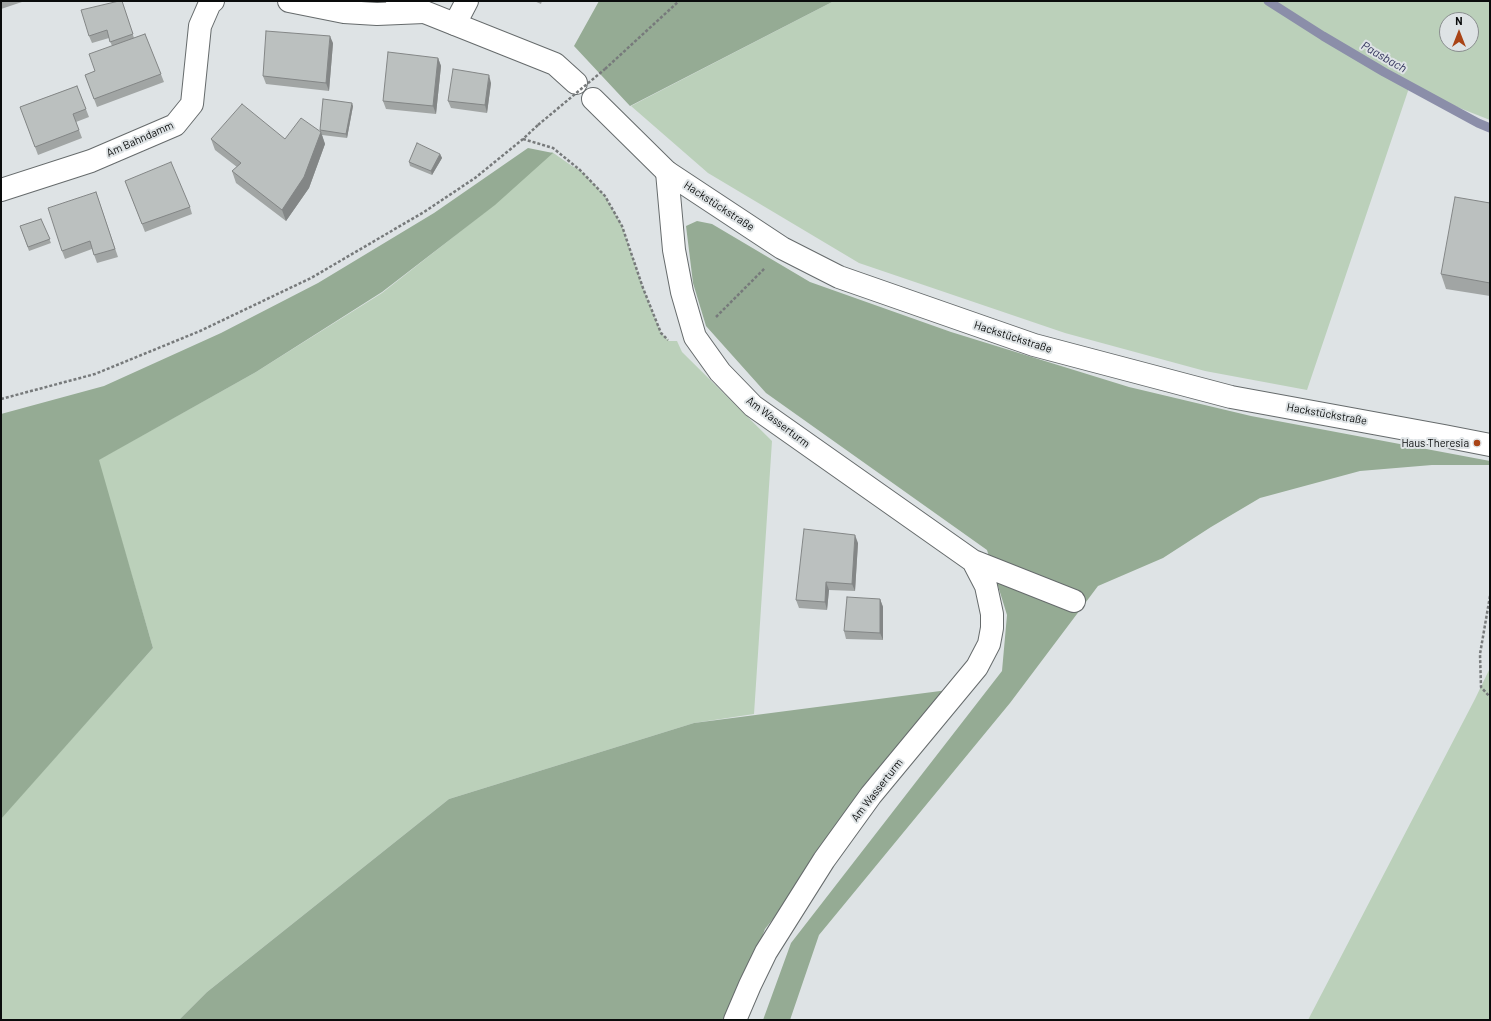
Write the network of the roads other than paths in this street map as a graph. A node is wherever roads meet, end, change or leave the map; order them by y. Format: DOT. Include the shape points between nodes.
graph roads {
  1 [pos="212,1"];
  2 [pos="289,1"];
  3 [pos="397,1"];
  4 [pos="466,1"];
  5 [pos="424,12"];
  6 [pos="455,24"];
  7 [pos="576,83"];
  8 [pos="593,99"];
  9 [pos="667,172"];
  10 [pos="1,190"];
  11 [pos="1490,446"];
  12 [pos="973,561"];
  13 [pos="1074,601"];
  14 [pos="735,1020"];
  1 -- 10 [label="street, Am Bahndamm" via="200,26 192,104 175,125 91,161"];
  2 -- 5 [label="street" via="344,12"];
  3 -- 5 [label="street"];
  4 -- 6 [label="street"];
  5 -- 6 [label="street"];
  6 -- 7 [label="street" via="555,64"];
  8 -- 9 [label="street, Hackstückstraße"];
  9 -- 11 [label="street, Hackstückstraße" via="782,248 839,277 1034,345 1231,397"];
  9 -- 12 [label="street, Am Wasserturm" via="674,250 682,292 695,337 720,372 753,406"];
  12 -- 13 [label="street, Am Wasserturm"];
  12 -- 14 [label="street, Am Wasserturm" via="986,586 992,628 989,644 977,667 871,795 824,860 766,952"];
}
